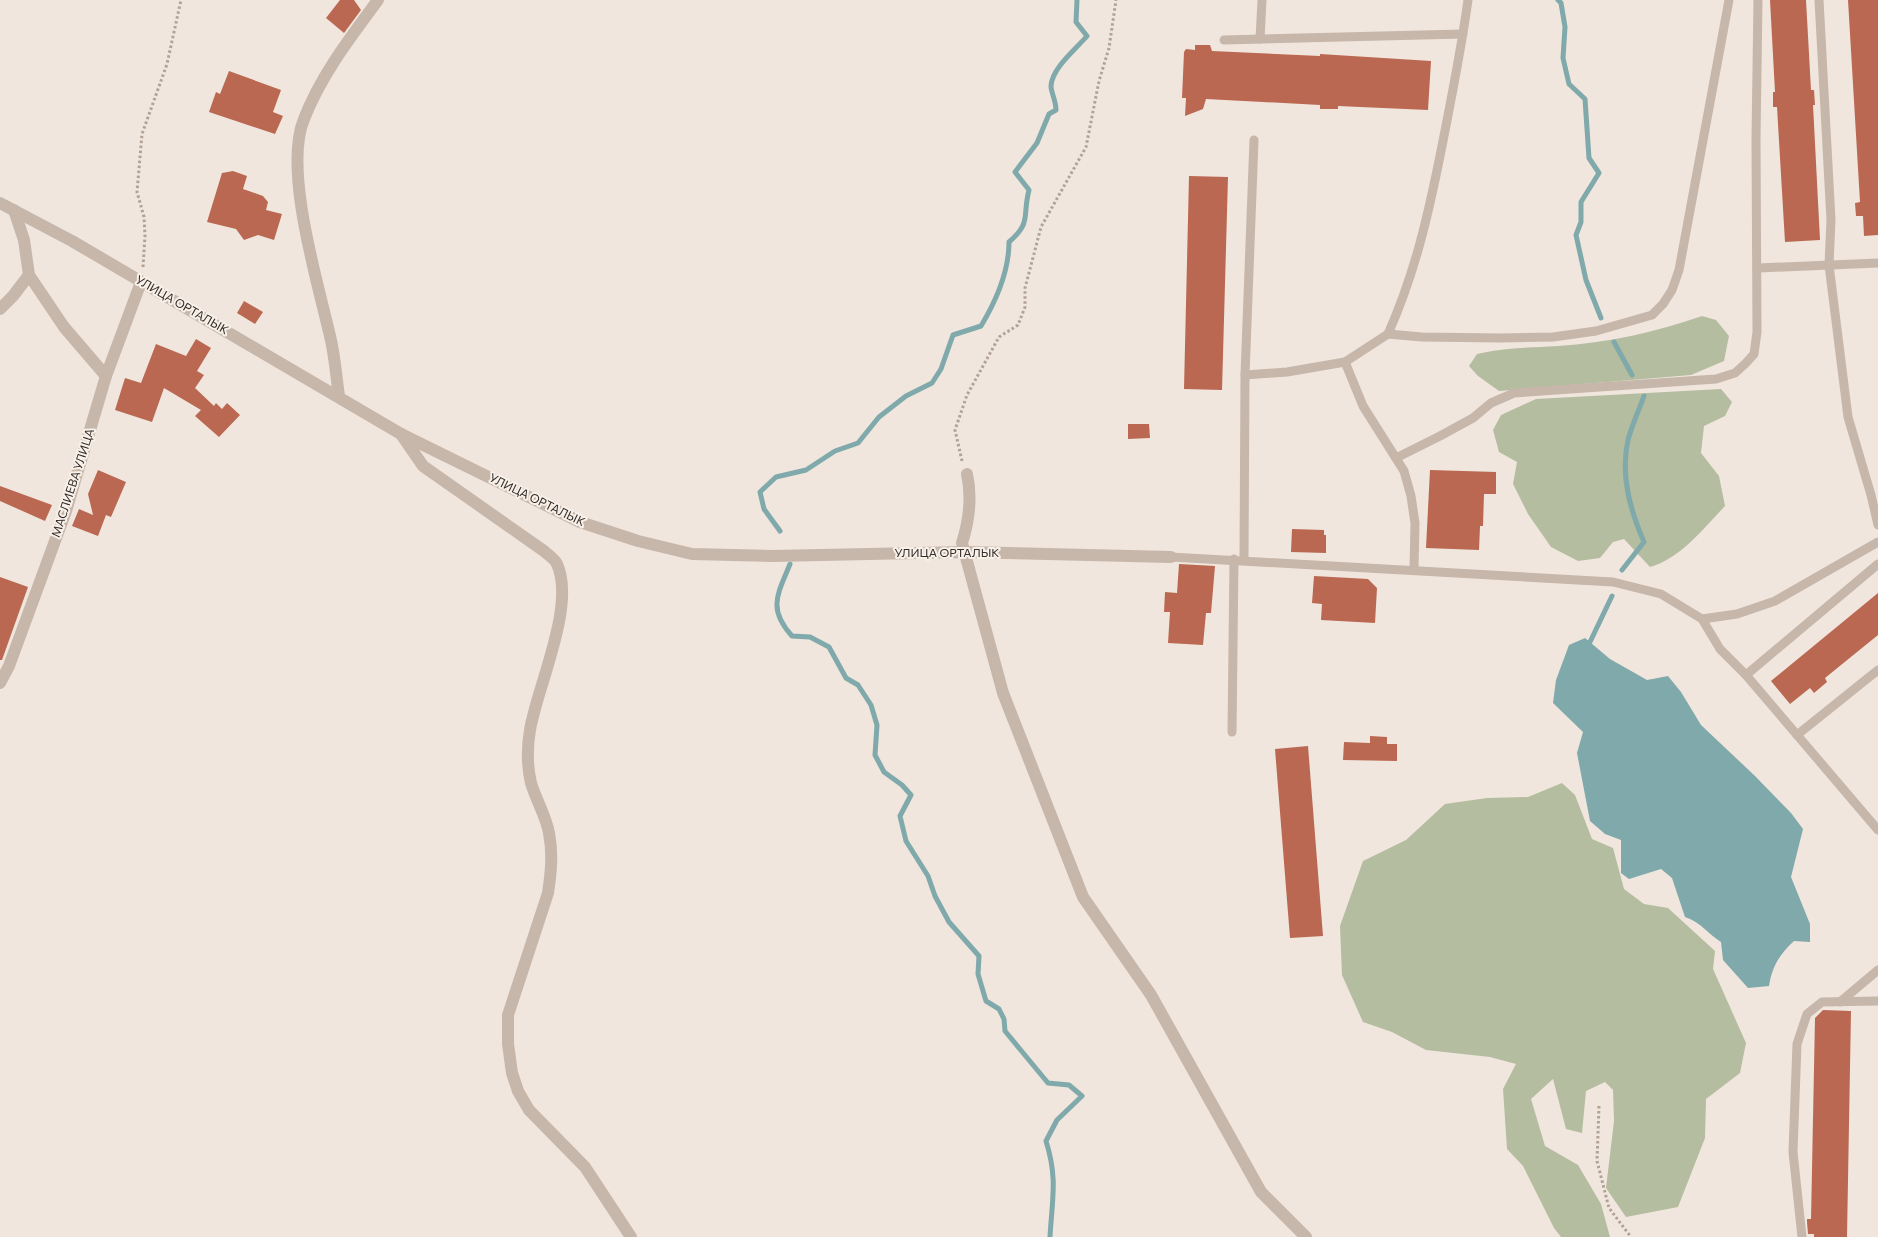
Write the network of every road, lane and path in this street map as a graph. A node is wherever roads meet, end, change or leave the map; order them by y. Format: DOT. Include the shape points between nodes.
graph roads {
  1 [pos="181,0"];
  2 [pos="378,0"];
  3 [pos="1116,0"];
  4 [pos="1262,0"];
  5 [pos="1468,0"];
  6 [pos="1729,0"];
  7 [pos="1758,0"];
  8 [pos="1819,0"];
  9 [pos="1463,34"];
  10 [pos="1260,39"];
  11 [pos="1224,40"];
  12 [pos="1254,140"];
  13 [pos="0,202"];
  14 [pos="14,210"];
  15 [pos="1878,263"];
  16 [pos="1829,266"];
  17 [pos="1758,268"];
  18 [pos="28,275"];
  19 [pos="141,282"];
  20 [pos="0,310"];
  21 [pos="1388,334"];
  22 [pos="1345,362"];
  23 [pos="1245,375"];
  24 [pos="106,376"];
  25 [pos="339,396"];
  26 [pos="401,434"];
  27 [pos="1396,458"];
  28 [pos="967,474"];
  29 [pos="1878,525"];
  30 [pos="1878,542"];
  31 [pos="965,552"];
  32 [pos="1171,556"];
  33 [pos="1239,559"];
  34 [pos="1878,564"];
  35 [pos="1414,569"];
  36 [pos="1702,619"];
  37 [pos="4,664"];
  38 [pos="1878,670"];
  39 [pos="1746,675"];
  40 [pos="0,683"];
  41 [pos="1232,732"];
  42 [pos="1797,735"];
  43 [pos="1877,827"];
  44 [pos="1878,970"];
  45 [pos="1878,1001"];
  46 [pos="1840,1002"];
  47 [pos="1598,1106"];
  48 [pos="631,1237"];
  49 [pos="1306,1237"];
  50 [pos="1631,1237"];
  51 [pos="1802,1237"];
  1 -- 19 [label="path" via="167,64 142,134 137,192 145,236"];
  2 -- 25 [label="street" via="328,70 303,120 298,141 299,182 309,246 331,338"];
  3 -- 28 [label="path" via="1110,48 1099,81 1086,147 1041,227 1025,288 1025,307 1018,325 999,337 967,396 955,430 958,451"];
  4 -- 10 [label="lane"];
  5 -- 9 [label="lane"];
  6 -- 21 [label="lane" via="1679,270 1672,290 1652,315 1596,331 1553,337 1451,338"];
  7 -- 17 [label="lane"];
  8 -- 16 [label="lane" via="1830,220"];
  9 -- 10 [label="lane"];
  9 -- 21 [label="lane" via="1423,236 1402,303"];
  10 -- 11 [label="lane"];
  12 -- 23 [label="lane"];
  13 -- 14 [label="street, УЛИЦА ОРТАЛЫК"];
  14 -- 18 [label="street" via="24,240"];
  14 -- 19 [label="street, УЛИЦА ОРТАЛЫК" via="72,240"];
  15 -- 16 [label="lane"];
  16 -- 17 [label="lane"];
  16 -- 29 [label="lane" via="1848,416"];
  17 -- 27 [label="lane" via="1754,354 1735,373 1716,379 1514,393"];
  18 -- 20 [label="street"];
  18 -- 24 [label="street" via="64,328"];
  19 -- 24 [label="street, МАСЛИЕВА УЛИЦА"];
  19 -- 25 [label="street, УЛИЦА ОРТАЛЫК"];
  21 -- 22 [label="lane"];
  22 -- 23 [label="lane"];
  22 -- 27 [label="lane" via="1363,406"];
  23 -- 33 [label="lane"];
  24 -- 37 [label="street, МАСЛИЕВА УЛИЦА" via="66,511"];
  25 -- 26 [label="street, УЛИЦА ОРТАЛЫК"];
  26 -- 31 [label="street, УЛИЦА ОРТАЛЫК" via="580,522 667,549 692,554 773,556"];
  26 -- 48 [label="street" via="423,466 557,563 560,588 557,637 530,731 528,760 531,783 549,832 551,873 545,902 508,1015 508,1044 512,1073 529,1110 585,1167"];
  27 -- 35 [label="lane" via="1404,471 1411,496 1416,541"];
  28 -- 31 [label="street" via="970,489 967,529 962,543"];
  30 -- 36 [label="lane" via="1775,601 1737,614"];
  31 -- 32 [label="street, УЛИЦА ОРТАЛЫК"];
  31 -- 49 [label="street" via="1003,692 1083,897 1151,995 1261,1192"];
  32 -- 33 [label="lane"];
  33 -- 35 [label="lane"];
  33 -- 41 [label="lane"];
  34 -- 39 [label="lane"];
  35 -- 36 [label="lane" via="1613,582 1661,594"];
  36 -- 39 [label="lane" via="1720,649"];
  37 -- 40 [label="street, МАСЛИЕВА УЛИЦА"];
  38 -- 42 [label="lane"];
  39 -- 42 [label="lane"];
  42 -- 43 [label="lane"];
  44 -- 46 [label="lane"];
  45 -- 46 [label="lane"];
  46 -- 51 [label="lane" via="1822,1002 1807,1014 1797,1044 1793,1152"];
  47 -- 50 [label="path" via="1597,1162 1609,1208"];
}
